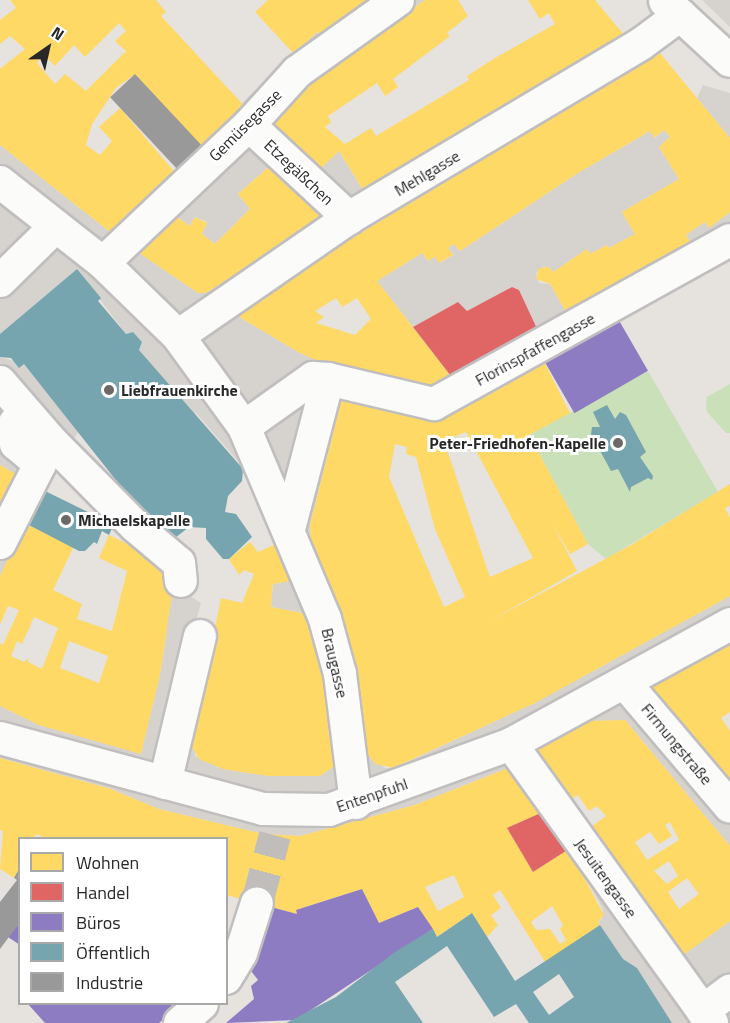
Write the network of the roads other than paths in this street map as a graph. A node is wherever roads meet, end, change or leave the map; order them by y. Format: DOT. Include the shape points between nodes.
graph roads {
  1 [pos="398,0"];
  2 [pos="672,7"];
  3 [pos="730,61"];
  4 [pos="249,125"];
  5 [pos="0,182"];
  6 [pos="349,218"];
  7 [pos="56,226"];
  8 [pos="730,240"];
  9 [pos="103,263"];
  10 [pos="0,281"];
  11 [pos="178,336"];
  12 [pos="328,379"];
  13 [pos="7,414"];
  14 [pos="244,427"];
  15 [pos="47,452"];
  16 [pos="289,529"];
  17 [pos="0,543"];
  18 [pos="181,581"];
  19 [pos="730,624"];
  20 [pos="200,636"];
  21 [pos="624,682"];
  22 [pos="0,738"];
  23 [pos="511,744"];
  24 [pos="165,783"];
  25 [pos="356,803"];
  26 [pos="730,807"];
  27 [pos="257,903"];
  28 [pos="228,975"];
  29 [pos="730,991"];
  30 [pos="201,1005"];
  31 [pos="707,1017"];
  32 [pos="180,1023"];
  1 -- 4 [label="street, Gemüsegasse" via="297,72"];
  2 -- 3 [label="street"];
  2 -- 6 [label="street, Mehlgasse" via="641,44"];
  4 -- 6 [label="street, Etzegäßchen"];
  4 -- 9 [label="street, Gemüsegasse"];
  5 -- 7 [label="street, Braugasse"];
  6 -- 11 [label="street, Mehlgasse"];
  7 -- 9 [label="street, Braugasse"];
  7 -- 10 [label="street"];
  8 -- 12 [label="street, Florinspfaffengasse" via="434,404"];
  9 -- 11 [label="street, Braugasse"];
  11 -- 14 [label="street, Braugasse"];
  12 -- 14 [label="street, Florinspfaffengasse" via="313,378"];
  12 -- 16 [label="street"];
  13 -- 15 [label="street"];
  13 -- 15 [label="street"];
  14 -- 16 [label="street, Braugasse" via="258,477"];
  15 -- 17 [label="street"];
  15 -- 18 [label="street" via="179,563"];
  16 -- 25 [label="street, Braugasse" via="320,603 340,674"];
  19 -- 21 [label="street, Entenpfuhl"];
  20 -- 24 [label="street"];
  21 -- 23 [label="street, Entenpfuhl"];
  21 -- 26 [label="street, Firmungstraße"];
  22 -- 24 [label="street, Entenpfuhl"];
  23 -- 25 [label="street, Entenpfuhl"];
  23 -- 31 [label="street, Jesuitengasse"];
  24 -- 25 [label="street, Entenpfuhl" via="277,823"];
  27 -- 28 [label="street" via="241,953"];
  29 -- 31 [label="street"];
  30 -- 32 [label="street"];
}
